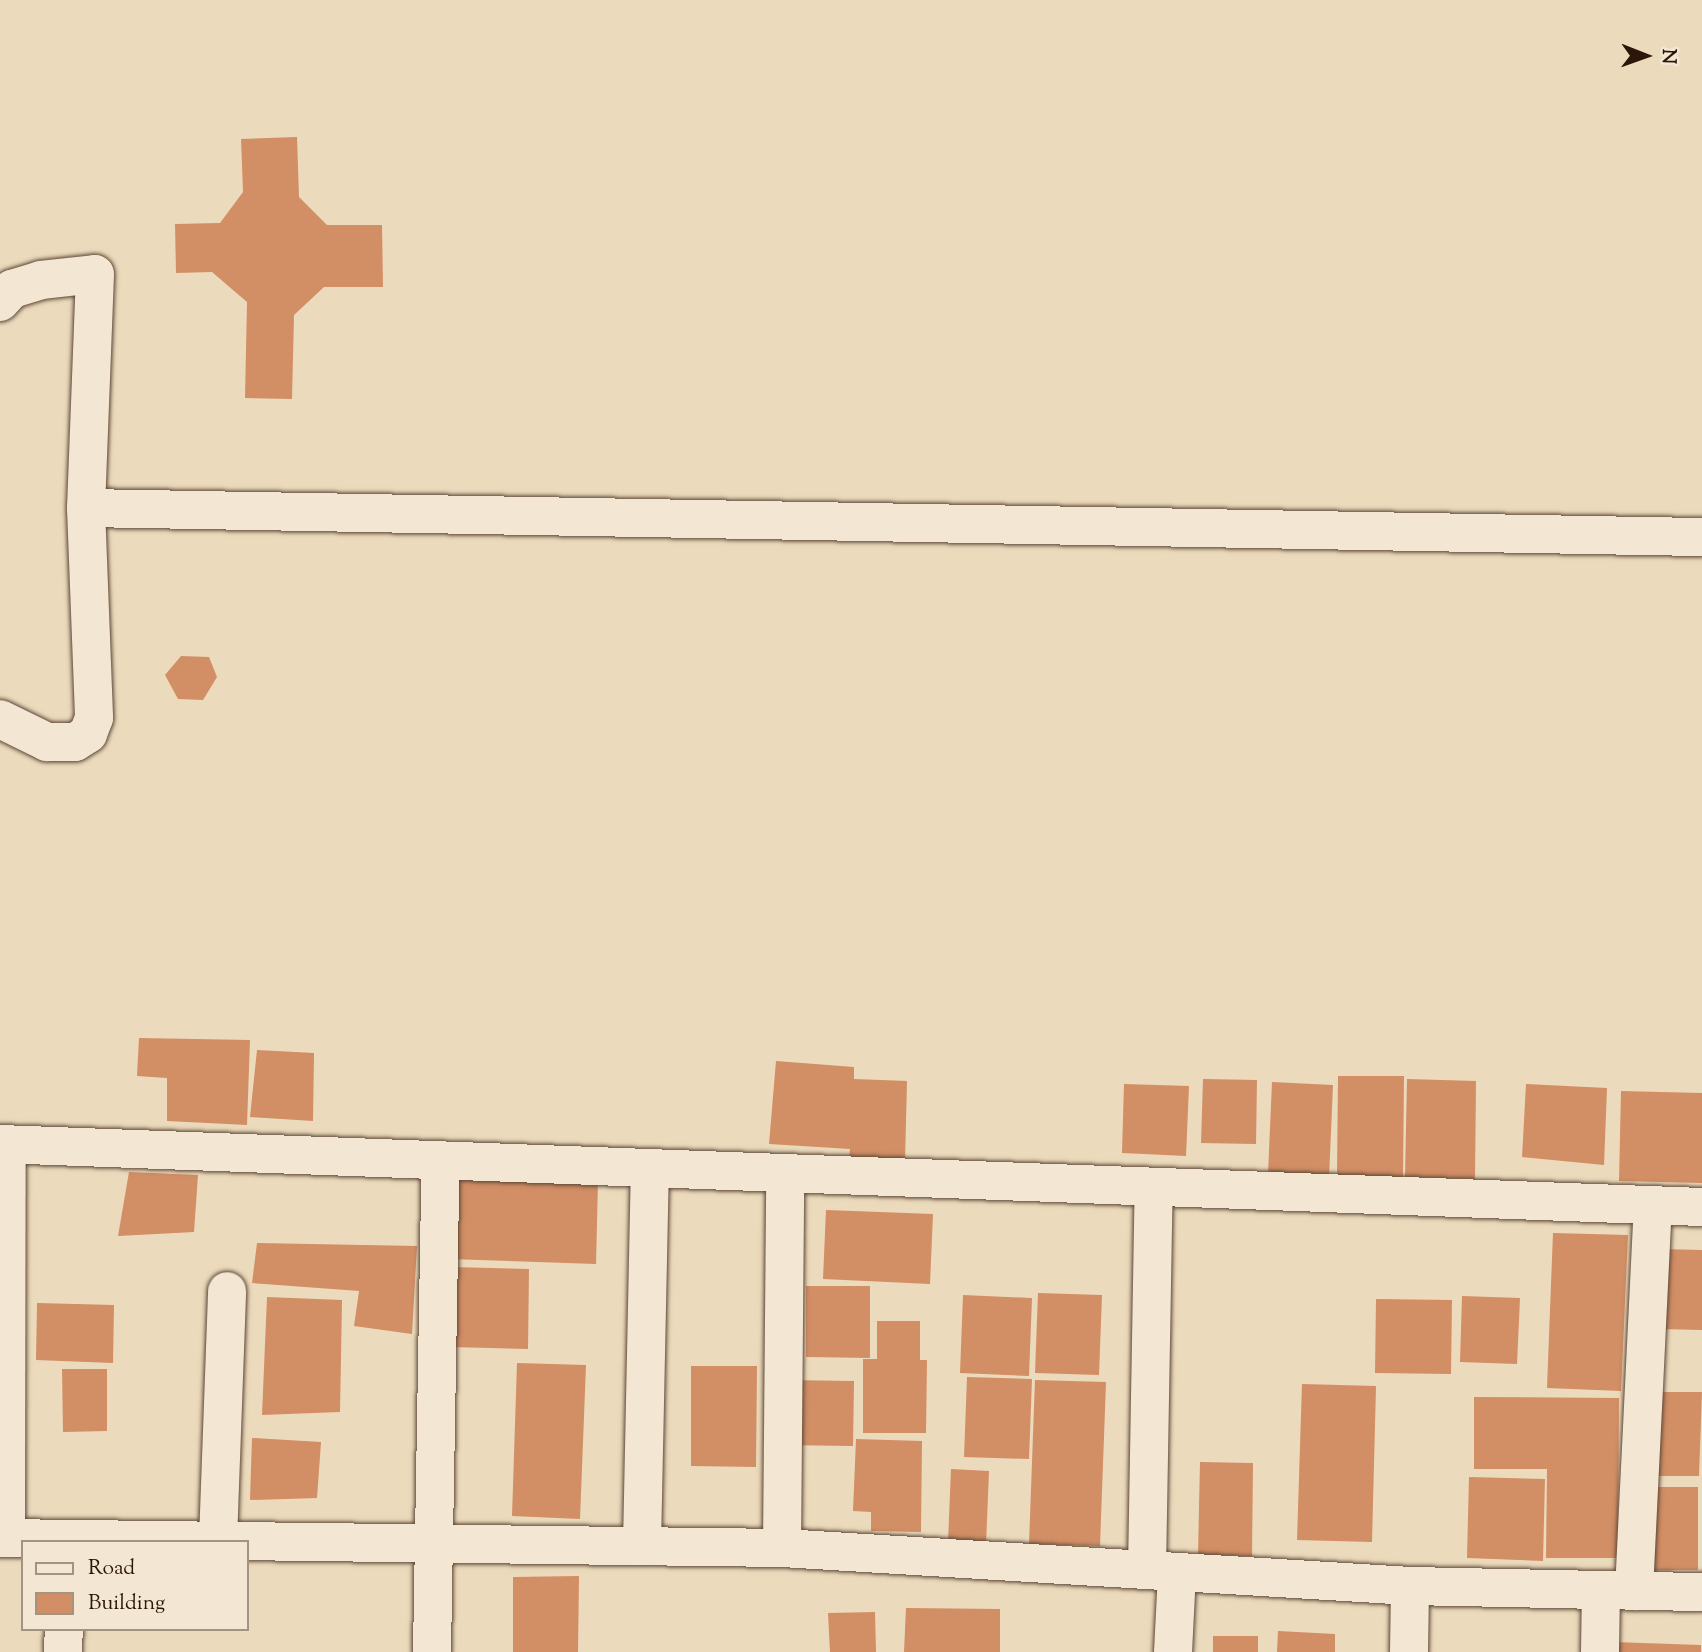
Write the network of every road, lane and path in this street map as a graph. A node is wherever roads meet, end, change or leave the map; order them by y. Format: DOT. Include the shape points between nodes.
graph roads {
  1 [pos="0,302"];
  2 [pos="86,508"];
  3 [pos="1702,537"];
  4 [pos="0,719"];
  5 [pos="4,1144"];
  6 [pos="441,1160"];
  7 [pos="650,1168"];
  8 [pos="785,1173"];
  9 [pos="1154,1187"];
  10 [pos="1653,1206"];
  11 [pos="1702,1207"];
  12 [pos="227,1292"];
  13 [pos="3,1329"];
  14 [pos="3,1538"];
  15 [pos="45,1540"];
  16 [pos="218,1540"];
  17 [pos="248,1540"];
  18 [pos="431,1541"];
  19 [pos="642,1545"];
  20 [pos="782,1548"];
  21 [pos="1162,1571"];
  22 [pos="1410,1586"];
  23 [pos="1618,1591"];
  24 [pos="1702,1592"];
  25 [pos="64,1631"];
  26 [pos="63,1652"];
  27 [pos="432,1652"];
  28 [pos="1173,1652"];
  29 [pos="1409,1652"];
  30 [pos="1600,1652"];
  1 -- 2 [label="street" via="12,289 41,280 94,274"];
  2 -- 3 [label="street"];
  2 -- 4 [label="street" via="95,677 88,734 75,742 47,742"];
  5 -- 6 [label="street"];
  5 -- 13 [label="street"];
  6 -- 7 [label="street"];
  6 -- 18 [label="street"];
  7 -- 8 [label="street"];
  7 -- 19 [label="street"];
  8 -- 9 [label="street"];
  8 -- 20 [label="street"];
  9 -- 10 [label="street"];
  9 -- 21 [label="street"];
  10 -- 11 [label="street"];
  10 -- 23 [label="street"];
  12 -- 16 [label="street"];
  13 -- 14 [label="street"];
  14 -- 15 [label="street"];
  17 -- 18 [label="street"];
  18 -- 19 [label="street"];
  18 -- 27 [label="street"];
  19 -- 20 [label="street"];
  20 -- 21 [label="street"];
  21 -- 22 [label="street"];
  21 -- 28 [label="street"];
  22 -- 23 [label="street"];
  22 -- 29 [label="street"];
  23 -- 24 [label="street"];
  23 -- 30 [label="street"];
  25 -- 26 [label="street"];
}
